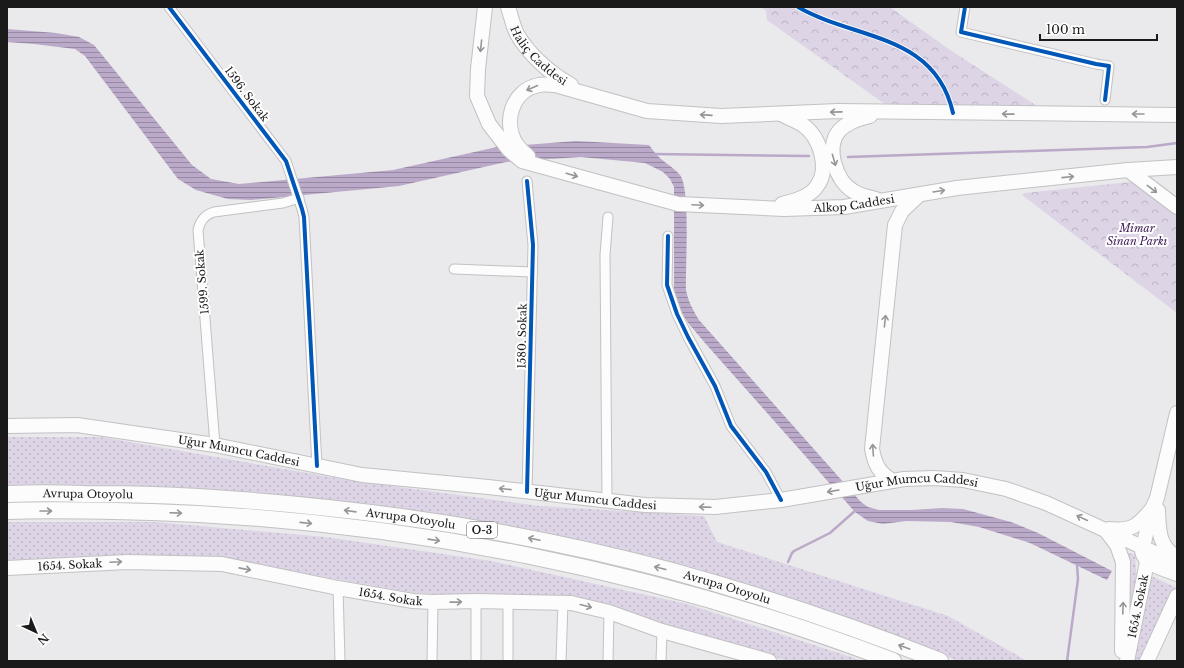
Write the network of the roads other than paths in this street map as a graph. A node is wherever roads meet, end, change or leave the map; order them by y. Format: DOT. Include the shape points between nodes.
graph roads {
  1 [pos="169,7"];
  2 [pos="485,7"];
  3 [pos="508,7"];
  4 [pos="965,7"];
  5 [pos="583,92"];
  6 [pos="1105,100"];
  7 [pos="885,112"];
  8 [pos="780,114"];
  9 [pos="1177,115"];
  10 [pos="535,164"];
  11 [pos="1177,168"];
  12 [pos="1128,170"];
  13 [pos="526,181"];
  14 [pos="918,195"];
  15 [pos="299,198"];
  16 [pos="882,200"];
  17 [pos="1177,207"];
  18 [pos="768,208"];
  19 [pos="608,217"];
  20 [pos="668,236"];
  21 [pos="454,269"];
  22 [pos="532,272"];
  23 [pos="1177,413"];
  24 [pos="7,426"];
  25 [pos="215,445"];
  26 [pos="317,466"];
  27 [pos="893,481"];
  28 [pos="527,492"];
  29 [pos="7,494"];
  30 [pos="781,500"];
  31 [pos="608,501"];
  32 [pos="1156,506"];
  33 [pos="7,511"];
  34 [pos="1105,529"];
  35 [pos="1146,553"];
  36 [pos="1177,558"];
  37 [pos="1177,563"];
  38 [pos="7,568"];
  39 [pos="1177,574"];
  40 [pos="338,588"];
  41 [pos="1177,596"];
  42 [pos="476,601"];
  43 [pos="508,601"];
  44 [pos="433,602"];
  45 [pos="564,602"];
  46 [pos="609,612"];
  47 [pos="662,631"];
  48 [pos="721,647"];
  49 [pos="340,661"];
  50 [pos="432,661"];
  51 [pos="476,661"];
  52 [pos="508,661"];
  53 [pos="562,661"];
  54 [pos="608,661"];
  55 [pos="661,661"];
  56 [pos="740,661"];
  57 [pos="769,661"];
  58 [pos="893,661"];
  59 [pos="940,661"];
  60 [pos="1122,661"];
  61 [pos="1127,661"];
  62 [pos="1147,661"];
  1 -- 15 [label="street, 1596. Sokak" via="286,161"];
  2 -- 10 [label="main road, one-way" via="477,96 489,124 502,141 522,161"];
  3 -- 5 [label="main road, Haliç Caddesi" via="517,34 532,54 559,78"];
  4 -- 6 [label="street" via="961,32 1110,66"];
  8 -- 5 [label="main road, one-way" via="721,116 647,111"];
  5 -- 10 [label="main road, one-way" via="555,85 540,85 519,95 514,103 510,127 517,144"];
  7 -- 8 [label="main road, one-way"];
  9 -- 7 [label="main road, one-way"];
  7 -- 16 [label="main road, one-way" via="854,121 840,131 834,142 832,154 842,181 852,191"];
  8 -- 18 [label="main road" via="804,126 812,135 822,151 822,176 817,187 802,198"];
  10 -- 18 [label="main road, Alkop Caddesi, one-way" via="678,204"];
  11 -- 12 [label="main road, Alkop Caddesi"];
  14 -- 12 [label="main road, Alkop Caddesi, one-way" via="956,188"];
  12 -- 17 [label="main road, one-way"];
  13 -- 22 [label="street, 1580. Sokak" via="533,245"];
  14 -- 16 [label="main road, Alkop Caddesi"];
  27 -- 14 [label="main road, one-way" via="880,472 872,449 894,227 902,211"];
  15 -- 25 [label="street, 1599. Sokak" via="283,204 214,212 204,217 199,225"];
  15 -- 26 [label="street, 1596. Sokak" via="304,217"];
  16 -- 18 [label="main road, Alkop Caddesi" via="844,207"];
  19 -- 31 [label="street" via="605,256"];
  20 -- 30 [label="street" via="667,285 677,314 715,386 731,426 766,472"];
  21 -- 22 [label="street"];
  22 -- 28 [label="street, 1580. Sokak"];
  23 -- 32 [label="main road, 1654. Sokak"];
  24 -- 25 [label="main road, Uğur Mumcu Caddesi" via="77,425"];
  25 -- 26 [label="main road, Uğur Mumcu Caddesi"];
  28 -- 26 [label="main road, Uğur Mumcu Caddesi, one-way" via="362,475"];
  27 -- 30 [label="main road, Uğur Mumcu Caddesi, one-way"];
  34 -- 27 [label="main road, Uğur Mumcu Caddesi, one-way" via="1046,503 986,484 934,478"];
  28 -- 31 [label="main road, Uğur Mumcu Caddesi"];
  59 -- 29 [label="highway, Avrupa Otoyolu / O-3, one-way" via="809,613 671,571 495,532 326,507 257,501 140,495"];
  30 -- 31 [label="main road, Uğur Mumcu Caddesi, one-way" via="715,507"];
  32 -- 34 [label="main road" via="1130,529"];
  32 -- 35 [label="main road, 1654. Sokak"];
  32 -- 36 [label="main road" via="1162,541"];
  33 -- 58 [label="highway, Avrupa Otoyolu / O-3, one-way" via="95,510 256,517 460,543 667,588 766,617"];
  34 -- 35 [label="main road, Uğur Mumcu Caddesi"];
  60 -- 34 [label="main road, one-way" via="1124,562 1117,545"];
  35 -- 37 [label="main road"];
  35 -- 39 [label="main road"];
  35 -- 61 [label="main road, 1654. Sokak"];
  38 -- 40 [label="main road, 1654. Sokak, one-way" via="127,562 222,564"];
  40 -- 44 [label="main road, 1654. Sokak"];
  40 -- 49 [label="street"];
  41 -- 62 [label="main road"];
  42 -- 43 [label="main road, 1654. Sokak"];
  44 -- 42 [label="main road, 1654. Sokak, one-way"];
  42 -- 51 [label="street"];
  43 -- 45 [label="main road, 1654. Sokak"];
  43 -- 52 [label="street"];
  44 -- 50 [label="street"];
  45 -- 46 [label="main road, 1654. Sokak, one-way"];
  45 -- 53 [label="street"];
  46 -- 47 [label="main road, 1654. Sokak"];
  46 -- 54 [label="street"];
  47 -- 48 [label="main road, 1654. Sokak"];
  47 -- 55 [label="street"];
  48 -- 56 [label="main road"];
  48 -- 57 [label="main road, 1654. Sokak"];
}
